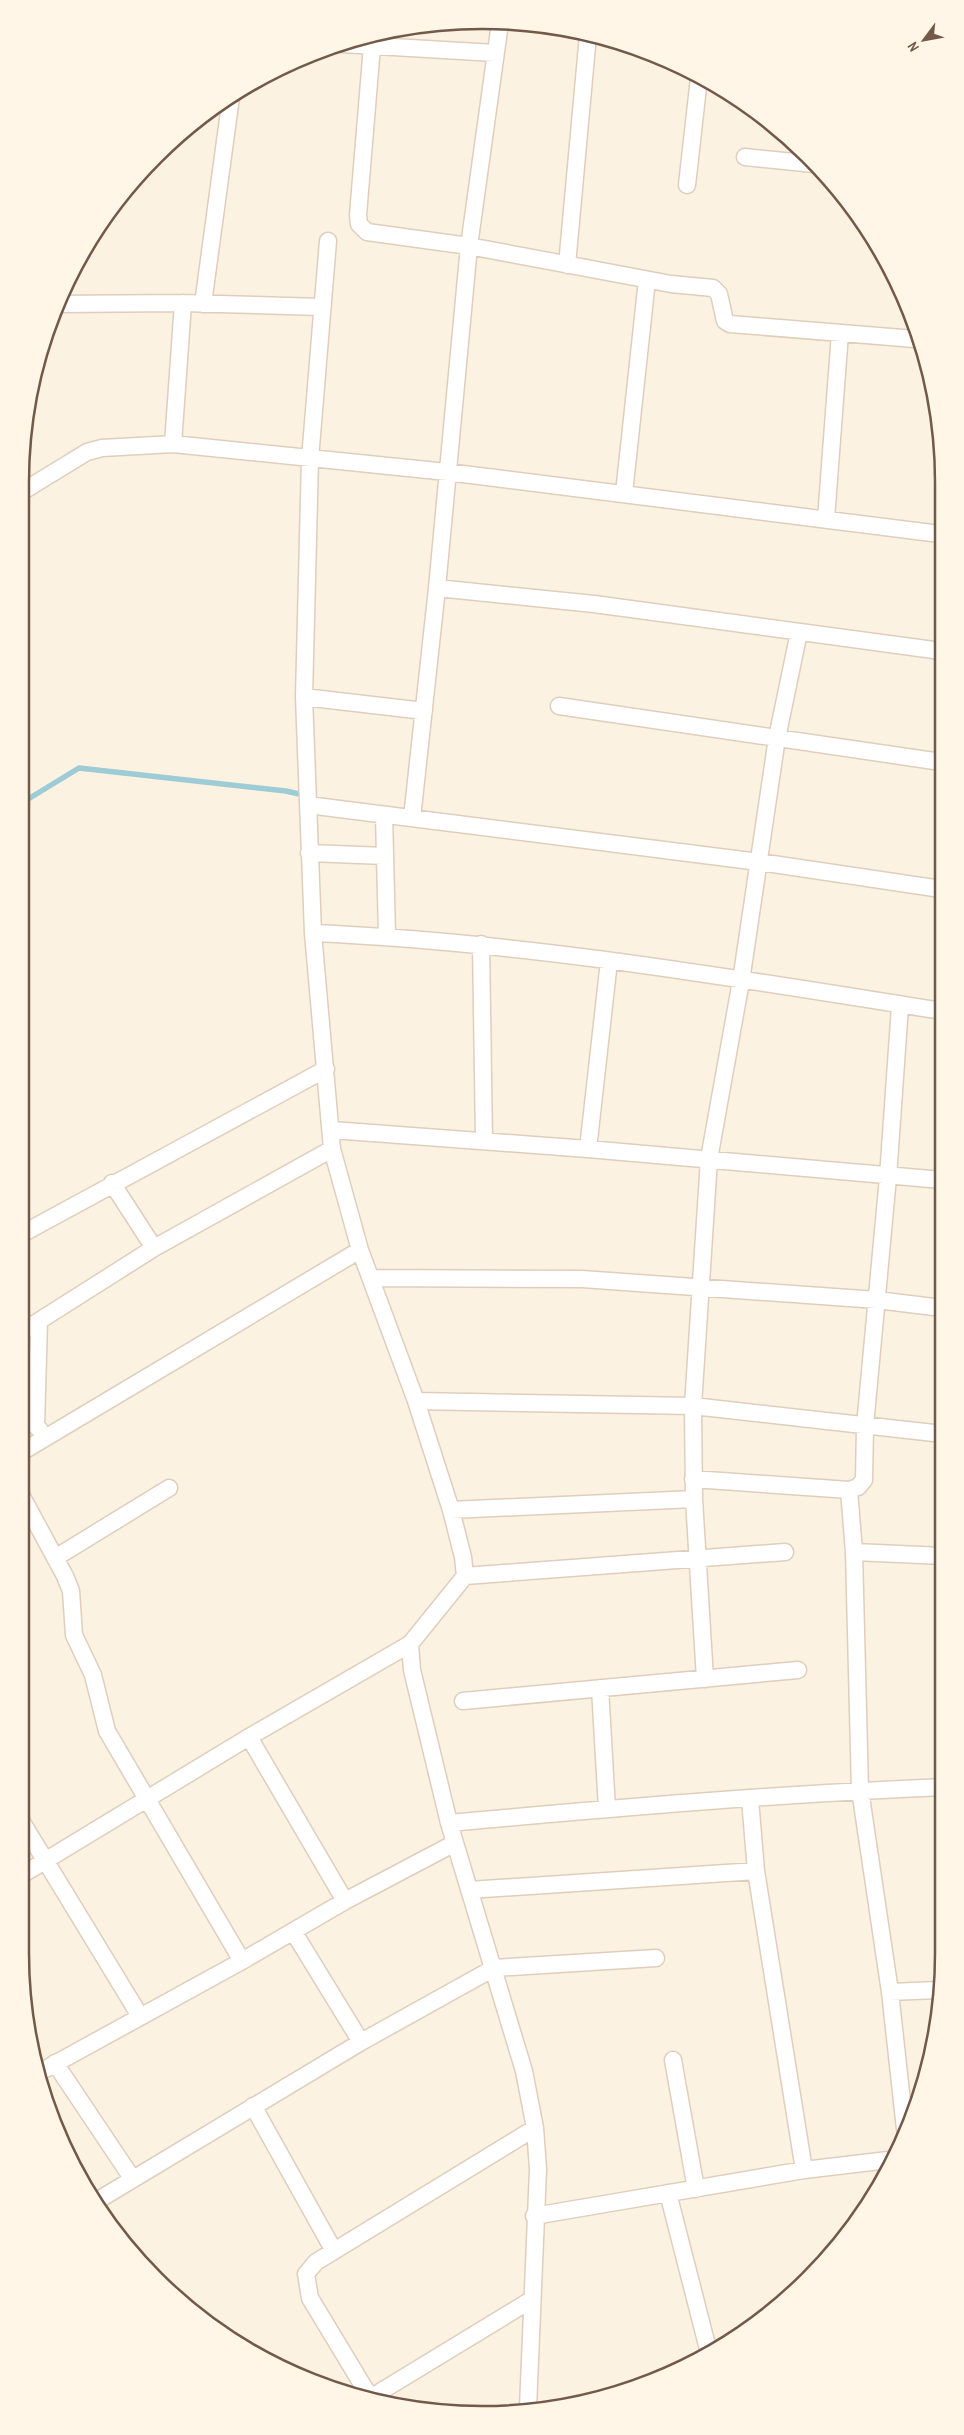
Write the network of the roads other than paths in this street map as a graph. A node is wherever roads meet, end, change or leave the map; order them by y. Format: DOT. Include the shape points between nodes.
graph roads {
  1 [pos="499,30"];
  2 [pos="379,41"];
  3 [pos="587,41"];
  4 [pos="372,42"];
  5 [pos="496,53"];
  6 [pos="698,83"];
  7 [pos="230,105"];
  8 [pos="745,157"];
  9 [pos="803,163"];
  10 [pos="687,185"];
  11 [pos="328,241"];
  12 [pos="469,246"];
  13 [pos="568,265"];
  14 [pos="647,280"];
  15 [pos="183,303"];
  16 [pos="65,304"];
  17 [pos="202,304"];
  18 [pos="321,307"];
  19 [pos="840,333"];
  20 [pos="912,339"];
  21 [pos="174,444"];
  22 [pos="310,459"];
  23 [pos="446,472"];
  24 [pos="29,487"];
  25 [pos="624,493"];
  26 [pos="826,519"];
  27 [pos="935,533"];
  28 [pos="437,588"];
  29 [pos="799,632"];
  30 [pos="935,650"];
  31 [pos="304,697"];
  32 [pos="559,706"];
  33 [pos="424,710"];
  34 [pos="777,738"];
  35 [pos="935,761"];
  36 [pos="308,805"];
  37 [pos="384,815"];
  38 [pos="412,818"];
  39 [pos="309,853"];
  40 [pos="385,856"];
  41 [pos="759,862"];
  42 [pos="935,888"];
  43 [pos="313,933"];
  44 [pos="387,936"];
  45 [pos="481,944"];
  46 [pos="609,961"];
  47 [pos="741,981"];
  48 [pos="900,1006"];
  49 [pos="935,1010"];
  50 [pos="326,1069"];
  51 [pos="332,1130"];
  52 [pos="484,1140"];
  53 [pos="332,1149"];
  54 [pos="588,1149"];
  55 [pos="709,1159"];
  56 [pos="888,1177"];
  57 [pos="935,1180"];
  58 [pos="112,1184"];
  59 [pos="29,1230"];
  60 [pos="154,1248"];
  61 [pos="360,1250"];
  62 [pos="371,1278"];
  63 [pos="702,1287"];
  64 [pos="877,1300"];
  65 [pos="935,1307"];
  66 [pos="39,1321"];
  67 [pos="29,1327"];
  68 [pos="416,1401"];
  69 [pos="693,1406"];
  70 [pos="29,1419"];
  71 [pos="865,1426"];
  72 [pos="41,1432"];
  73 [pos="935,1433"];
  74 [pos="29,1444"];
  75 [pos="694,1479"];
  76 [pos="169,1488"];
  77 [pos="849,1490"];
  78 [pos="694,1499"];
  79 [pos="29,1510"];
  80 [pos="451,1510"];
  81 [pos="785,1552"];
  82 [pos="854,1552"];
  83 [pos="935,1556"];
  84 [pos="55,1558"];
  85 [pos="698,1558"];
  86 [pos="465,1576"];
  87 [pos="410,1644"];
  88 [pos="798,1670"];
  89 [pos="705,1679"];
  90 [pos="600,1688"];
  91 [pos="462,1700"];
  92 [pos="249,1737"];
  93 [pos="935,1787"];
  94 [pos="860,1790"];
  95 [pos="147,1799"];
  96 [pos="750,1799"];
  97 [pos="606,1809"];
  98 [pos="448,1823"];
  99 [pos="29,1835"];
  100 [pos="455,1843"];
  101 [pos="44,1861"];
  102 [pos="29,1870"];
  103 [pos="756,1871"];
  104 [pos="469,1890"];
  105 [pos="345,1900"];
  106 [pos="293,1931"];
  107 [pos="656,1958"];
  108 [pos="242,1961"];
  109 [pos="494,1968"];
  110 [pos="933,1990"];
  111 [pos="890,1992"];
  112 [pos="140,2016"];
  113 [pos="361,2042"];
  114 [pos="673,2060"];
  115 [pos="55,2063"];
  116 [pos="44,2070"];
  117 [pos="253,2106"];
  118 [pos="904,2118"];
  119 [pos="535,2128"];
  120 [pos="885,2160"];
  121 [pos="804,2170"];
  122 [pos="132,2178"];
  123 [pos="696,2189"];
  124 [pos="668,2194"];
  125 [pos="100,2198"];
  126 [pos="534,2216"];
  127 [pos="334,2251"];
  128 [pos="531,2300"];
  129 [pos="707,2347"];
  130 [pos="366,2391"];
  131 [pos="377,2394"];
  132 [pos="528,2403"];
  1 -- 5 [label="street"];
  2 -- 5 [label="street"];
  3 -- 13 [label="street"];
  4 -- 12 [label="street" via="359,224 367,232"];
  5 -- 12 [label="street"];
  6 -- 10 [label="street"];
  7 -- 17 [label="street"];
  8 -- 9 [label="street"];
  11 -- 18 [label="street"];
  12 -- 13 [label="street"];
  12 -- 23 [label="street"];
  13 -- 14 [label="street"];
  14 -- 19 [label="street" via="714,288 719,294 724,321 730,324"];
  14 -- 25 [label="street"];
  15 -- 16 [label="street"];
  15 -- 17 [label="street"];
  15 -- 21 [label="street"];
  17 -- 18 [label="street"];
  18 -- 22 [label="street"];
  19 -- 20 [label="street"];
  19 -- 26 [label="street"];
  21 -- 22 [label="street"];
  21 -- 24 [label="street" via="102,448 87,452"];
  22 -- 23 [label="street"];
  22 -- 31 [label="street"];
  23 -- 25 [label="street"];
  23 -- 28 [label="street"];
  25 -- 26 [label="street"];
  26 -- 27 [label="street"];
  28 -- 29 [label="street" via="594,604"];
  28 -- 33 [label="street"];
  29 -- 30 [label="street"];
  29 -- 34 [label="street"];
  31 -- 33 [label="street"];
  31 -- 36 [label="street"];
  32 -- 34 [label="street"];
  33 -- 38 [label="street"];
  34 -- 35 [label="street"];
  34 -- 41 [label="street"];
  36 -- 37 [label="street"];
  36 -- 39 [label="street"];
  37 -- 38 [label="street"];
  37 -- 40 [label="street"];
  38 -- 41 [label="street"];
  39 -- 40 [label="street"];
  39 -- 43 [label="street"];
  40 -- 44 [label="street"];
  41 -- 42 [label="street"];
  41 -- 47 [label="street"];
  43 -- 44 [label="street"];
  43 -- 50 [label="street"];
  44 -- 45 [label="street"];
  45 -- 46 [label="street"];
  45 -- 52 [label="street"];
  46 -- 47 [label="street"];
  46 -- 54 [label="street"];
  47 -- 48 [label="street"];
  47 -- 55 [label="street"];
  48 -- 49 [label="street"];
  48 -- 56 [label="street"];
  50 -- 51 [label="street"];
  50 -- 58 [label="street"];
  51 -- 52 [label="street"];
  51 -- 53 [label="street"];
  52 -- 54 [label="street"];
  53 -- 60 [label="street"];
  53 -- 61 [label="street"];
  54 -- 55 [label="street"];
  55 -- 56 [label="street"];
  55 -- 63 [label="street"];
  56 -- 57 [label="street"];
  56 -- 64 [label="street"];
  58 -- 59 [label="street"];
  58 -- 60 [label="street"];
  60 -- 66 [label="street"];
  61 -- 62 [label="street"];
  61 -- 72 [label="street"];
  62 -- 63 [label="street" via="582,1278"];
  62 -- 68 [label="street"];
  63 -- 64 [label="street"];
  63 -- 69 [label="street"];
  64 -- 65 [label="street"];
  64 -- 71 [label="street"];
  66 -- 67 [label="street"];
  66 -- 72 [label="street"];
  68 -- 69 [label="street"];
  68 -- 80 [label="street"];
  69 -- 71 [label="street"];
  69 -- 75 [label="street"];
  70 -- 72 [label="street"];
  71 -- 73 [label="street"];
  71 -- 77 [label="street" via="864,1480"];
  72 -- 74 [label="street"];
  75 -- 77 [label="street"];
  75 -- 78 [label="street"];
  76 -- 84 [label="street"];
  77 -- 82 [label="street"];
  78 -- 80 [label="street"];
  78 -- 85 [label="street"];
  79 -- 84 [label="street"];
  80 -- 86 [label="street"];
  81 -- 85 [label="street"];
  82 -- 83 [label="street"];
  82 -- 94 [label="street"];
  84 -- 95 [label="street" via="71,1591 74,1635 95,1681 104,1723"];
  85 -- 86 [label="street"];
  85 -- 89 [label="street"];
  86 -- 87 [label="street"];
  87 -- 92 [label="street"];
  87 -- 98 [label="street" via="412,1670"];
  88 -- 89 [label="street"];
  89 -- 90 [label="street"];
  90 -- 91 [label="street"];
  90 -- 97 [label="street"];
  92 -- 95 [label="street"];
  92 -- 105 [label="street"];
  93 -- 94 [label="street"];
  94 -- 96 [label="street"];
  94 -- 111 [label="street"];
  95 -- 101 [label="street"];
  95 -- 108 [label="street"];
  96 -- 97 [label="street"];
  96 -- 103 [label="street"];
  97 -- 98 [label="street"];
  98 -- 100 [label="street"];
  99 -- 101 [label="street"];
  100 -- 104 [label="street"];
  100 -- 105 [label="street"];
  101 -- 102 [label="street"];
  101 -- 112 [label="street"];
  103 -- 104 [label="street"];
  103 -- 121 [label="street"];
  104 -- 109 [label="street"];
  105 -- 106 [label="street"];
  106 -- 108 [label="street"];
  106 -- 113 [label="street"];
  107 -- 109 [label="street"];
  108 -- 112 [label="street"];
  109 -- 113 [label="street"];
  109 -- 119 [label="street" via="524,2071"];
  110 -- 111 [label="street"];
  111 -- 118 [label="street"];
  112 -- 115 [label="street"];
  113 -- 117 [label="street"];
  114 -- 123 [label="street"];
  115 -- 116 [label="street"];
  115 -- 122 [label="street"];
  117 -- 122 [label="street"];
  117 -- 127 [label="street"];
  119 -- 126 [label="street" via="538,2168"];
  119 -- 127 [label="street"];
  120 -- 121 [label="street"];
  121 -- 123 [label="street"];
  122 -- 125 [label="street"];
  123 -- 124 [label="street"];
  124 -- 126 [label="street"];
  124 -- 129 [label="street"];
  126 -- 128 [label="street"];
  127 -- 130 [label="street" via="316,2262 306,2274 306,2284 310,2298"];
  128 -- 131 [label="street"];
  128 -- 132 [label="street"];
}
